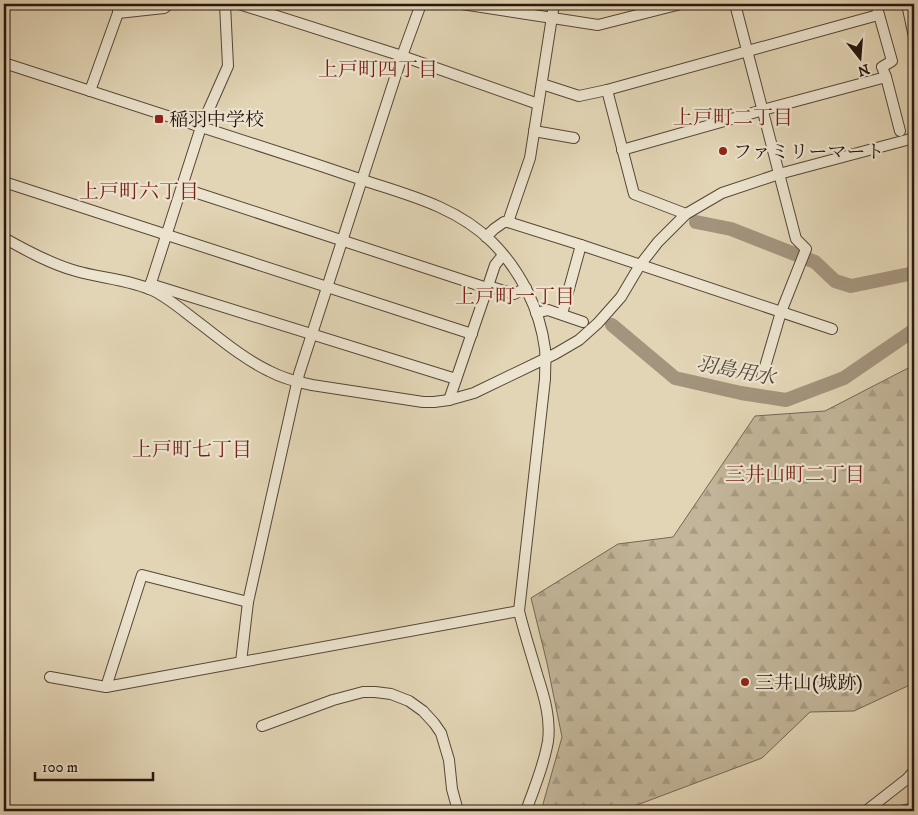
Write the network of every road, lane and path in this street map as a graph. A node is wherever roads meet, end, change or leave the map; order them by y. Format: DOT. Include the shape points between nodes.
graph roads {
  1 [pos="169,4"];
  2 [pos="225,4"];
  3 [pos="239,4"];
  4 [pos="421,4"];
  5 [pos="462,4"];
  6 [pos="554,4"];
  7 [pos="681,4"];
  8 [pos="735,4"];
  9 [pos="876,4"];
  10 [pos="907,4"];
  11 [pos="118,8"];
  12 [pos="878,15"];
  13 [pos="552,18"];
  14 [pos="914,37"];
  15 [pos="747,51"];
  16 [pos="402,56"];
  17 [pos="4,63"];
  18 [pos="886,77"];
  19 [pos="542,84"];
  20 [pos="607,90"];
  21 [pos="90,91"];
  22 [pos="538,104"];
  23 [pos="762,110"];
  24 [pos="201,127"];
  25 [pos="534,131"];
  26 [pos="900,132"];
  27 [pos="574,138"];
  28 [pos="914,138"];
  29 [pos="622,150"];
  30 [pos="779,174"];
  31 [pos="362,180"];
  32 [pos="4,182"];
  33 [pos="182,188"];
  34 [pos="686,214"];
  35 [pos="508,222"];
  36 [pos="166,235"];
  37 [pos="486,237"];
  38 [pos="4,238"];
  39 [pos="342,241"];
  40 [pos="581,245"];
  41 [pos="504,255"];
  42 [pos="640,265"];
  43 [pos="150,286"];
  44 [pos="487,287"];
  45 [pos="327,288"];
  46 [pos="526,288"];
  47 [pos="781,312"];
  48 [pos="536,313"];
  49 [pos="562,314"];
  50 [pos="583,322"];
  51 [pos="832,329"];
  52 [pos="312,334"];
  53 [pos="472,334"];
  54 [pos="546,358"];
  55 [pos="762,377"];
  56 [pos="456,380"];
  57 [pos="297,382"];
  58 [pos="449,400"];
  59 [pos="248,602"];
  60 [pos="519,610"];
  61 [pos="241,662"];
  62 [pos="50,677"];
  63 [pos="106,687"];
  64 [pos="262,726"];
  65 [pos="914,771"];
  66 [pos="914,808"];
  67 [pos="458,811"];
  68 [pos="526,811"];
  69 [pos="866,811"];
  70 [pos="900,811"];
  1 -- 11 [label="street" via="164,8"];
  2 -- 24 [label="street" via="228,66"];
  3 -- 16 [label="street"];
  4 -- 16 [label="street"];
  5 -- 13 [label="street"];
  6 -- 13 [label="street"];
  7 -- 13 [label="street" via="598,25"];
  8 -- 15 [label="street"];
  9 -- 12 [label="street"];
  10 -- 14 [label="street"];
  11 -- 21 [label="street"];
  12 -- 15 [label="street"];
  12 -- 18 [label="street" via="892,61 882,67"];
  13 -- 19 [label="street"];
  15 -- 20 [label="street"];
  15 -- 23 [label="street"];
  16 -- 22 [label="street"];
  16 -- 31 [label="street"];
  17 -- 21 [label="street"];
  18 -- 23 [label="street"];
  18 -- 26 [label="street"];
  19 -- 20 [label="street" via="579,96"];
  19 -- 22 [label="street"];
  20 -- 29 [label="street"];
  21 -- 24 [label="street"];
  22 -- 25 [label="street"];
  23 -- 29 [label="street"];
  23 -- 30 [label="street"];
  24 -- 31 [label="street"];
  24 -- 33 [label="street"];
  25 -- 27 [label="street"];
  25 -- 35 [label="street" via="530,158"];
  28 -- 30 [label="street"];
  29 -- 34 [label="street" via="634,194"];
  30 -- 34 [label="street" via="722,193"];
  30 -- 47 [label="street" via="796,239 806,249"];
  31 -- 37 [label="street" via="445,209"];
  31 -- 39 [label="street"];
  32 -- 36 [label="street"];
  33 -- 36 [label="street"];
  33 -- 39 [label="street"];
  34 -- 42 [label="street"];
  35 -- 37 [label="street"];
  35 -- 40 [label="street"];
  36 -- 43 [label="street"];
  36 -- 45 [label="street"];
  37 -- 41 [label="street"];
  38 -- 43 [label="street" via="56,265"];
  39 -- 44 [label="street"];
  39 -- 45 [label="street"];
  40 -- 42 [label="street"];
  40 -- 49 [label="street"];
  41 -- 44 [label="street" via="495,265"];
  41 -- 46 [label="street"];
  42 -- 47 [label="street"];
  42 -- 54 [label="street" via="621,297 598,323 579,340"];
  43 -- 52 [label="street"];
  43 -- 57 [label="street" via="261,367"];
  44 -- 46 [label="street" via="514,294"];
  44 -- 53 [label="street"];
  45 -- 52 [label="street"];
  45 -- 53 [label="street"];
  46 -- 48 [label="street"];
  47 -- 51 [label="street"];
  47 -- 55 [label="street"];
  48 -- 49 [label="street" via="548,310"];
  48 -- 54 [label="street"];
  49 -- 50 [label="street"];
  52 -- 56 [label="street"];
  52 -- 57 [label="street"];
  53 -- 56 [label="street"];
  54 -- 58 [label="street" via="474,393"];
  54 -- 60 [label="street"];
  56 -- 58 [label="street"];
  57 -- 58 [label="street" via="412,401"];
  57 -- 59 [label="street"];
  59 -- 61 [label="street"];
  59 -- 63 [label="street" via="142,575"];
  60 -- 61 [label="street"];
  60 -- 68 [label="street" via="548,716 548,740 542,767"];
  61 -- 63 [label="street"];
  62 -- 63 [label="street"];
  64 -- 67 [label="street" via="363,692 391,694 409,701 423,711 441,733"];
  65 -- 69 [label="street"];
  66 -- 70 [label="street"];
}
